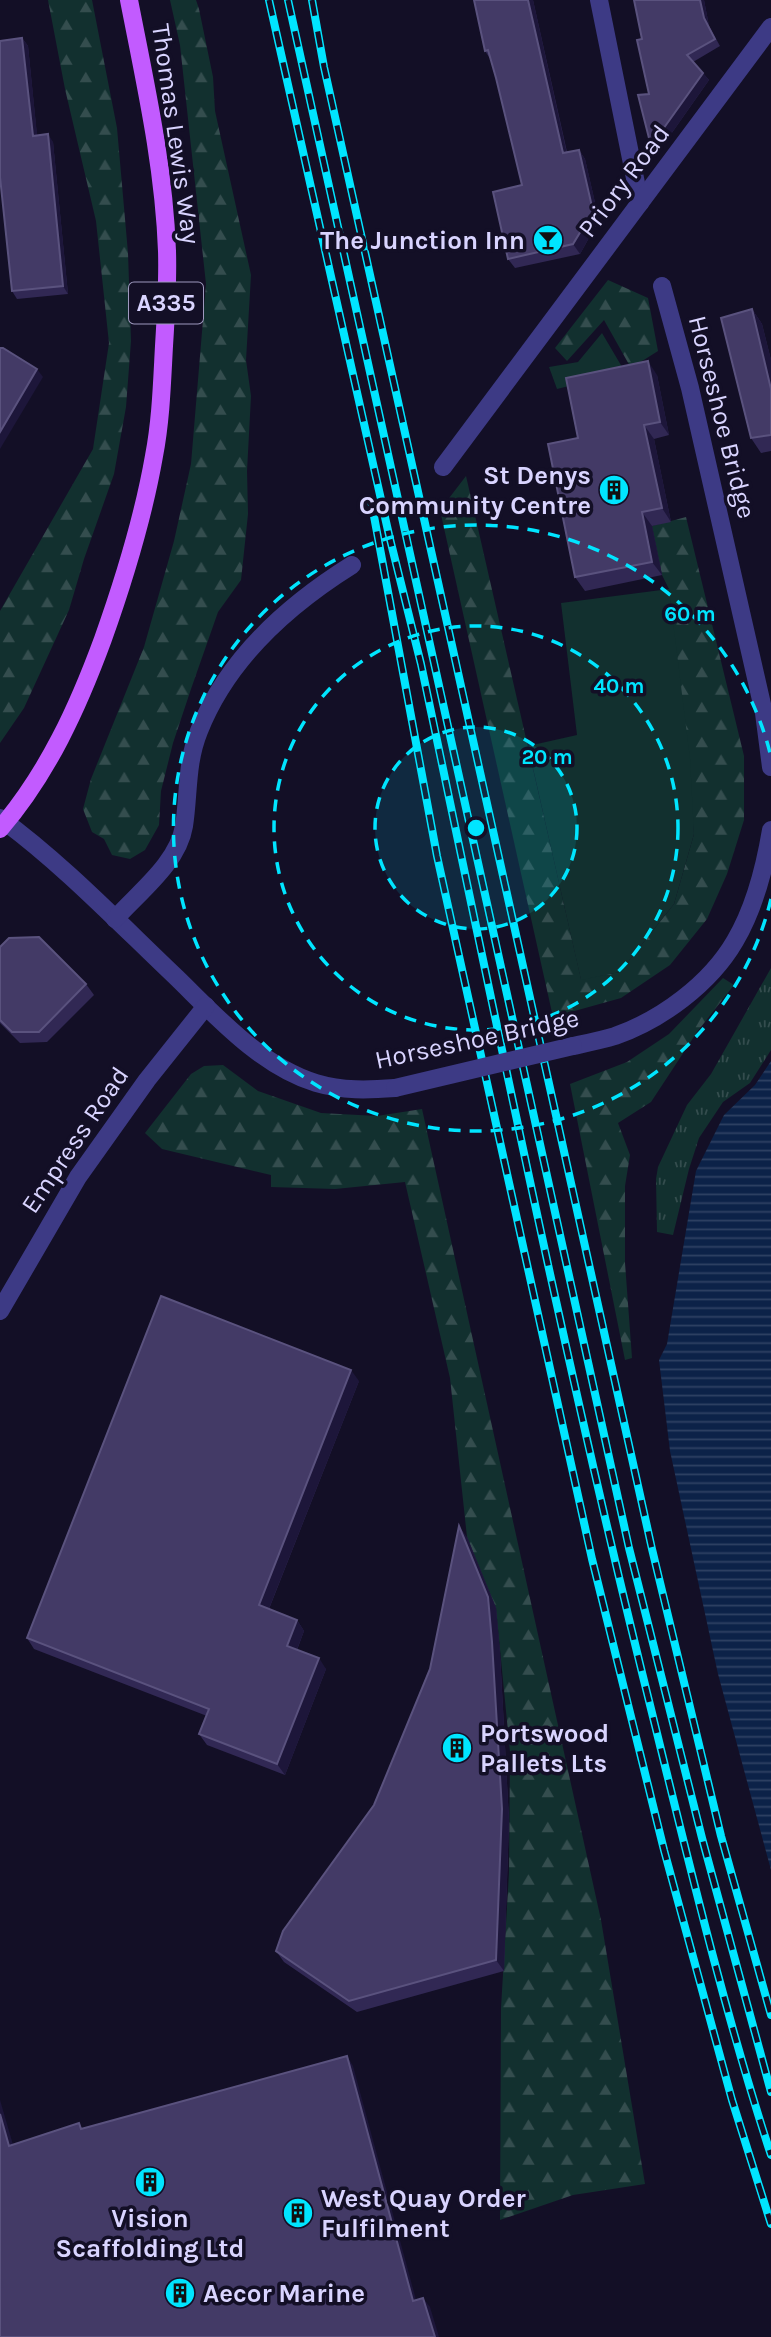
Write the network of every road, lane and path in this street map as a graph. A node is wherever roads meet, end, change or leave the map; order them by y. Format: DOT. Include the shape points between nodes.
graph roads {
  1 [pos="129,0"];
  2 [pos="599,0"];
  3 [pos="771,27"];
  4 [pos="640,203"];
  5 [pos="662,286"];
  6 [pos="443,467"];
  7 [pos="352,565"];
  8 [pos="771,767"];
  9 [pos="2,823"];
  10 [pos="771,830"];
  11 [pos="115,919"];
  12 [pos="206,1006"];
  13 [pos="0,1311"];
  1 -- 9 [label="main road, Thomas Lewis Way / A335" via="148,95 167,251 155,455 115,604 74,714 44,767"];
  2 -- 4 [label="street"];
  3 -- 4 [label="street, Priory Road"];
  4 -- 6 [label="street, Priory Road"];
  5 -- 8 [label="street, Horseshoe Bridge" via="758,686"];
  7 -- 11 [label="street" via="279,619 220,690 192,752 184,827 174,852"];
  9 -- 11 [label="street, Horseshoe Bridge"];
  10 -- 12 [label="street, Horseshoe Bridge, bridge" via="763,873 735,941 714,969 658,1017 615,1036 395,1088 355,1091 285,1069"];
  11 -- 12 [label="street, Horseshoe Bridge"];
  12 -- 13 [label="street, Empress Road" via="78,1177"];
}
